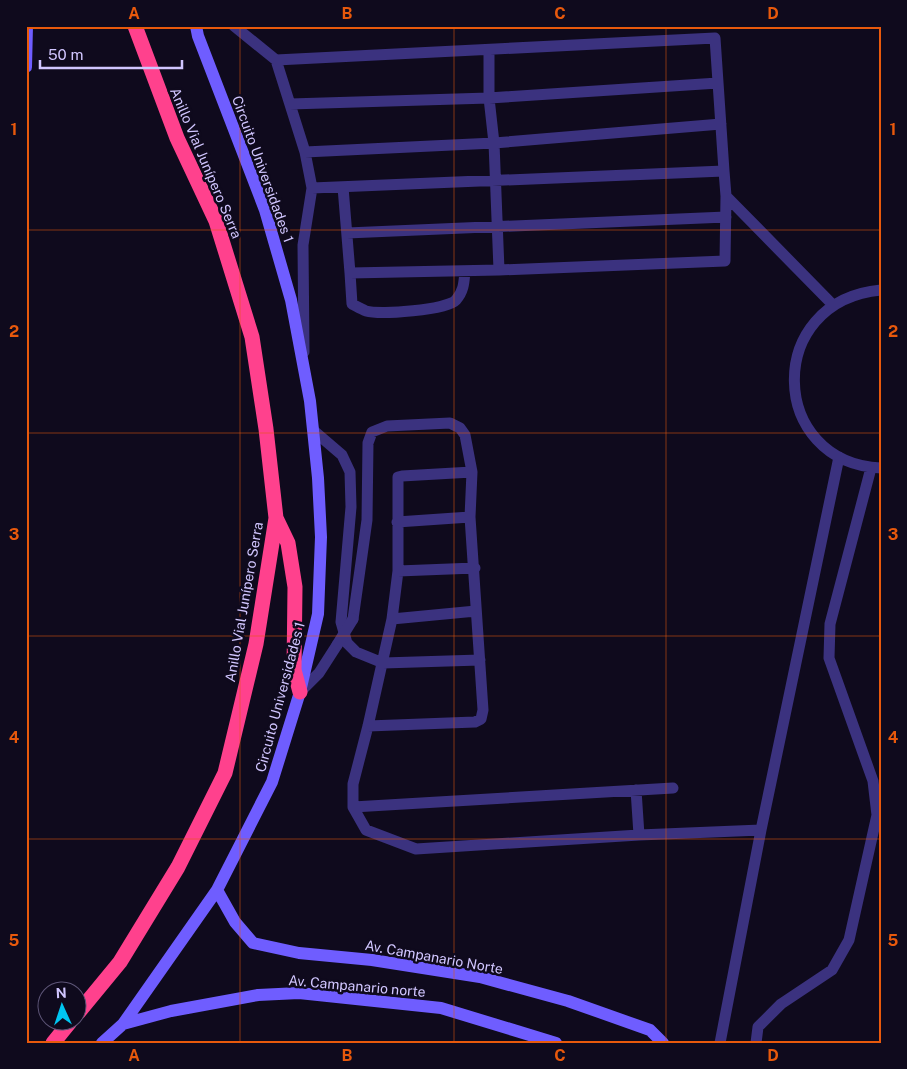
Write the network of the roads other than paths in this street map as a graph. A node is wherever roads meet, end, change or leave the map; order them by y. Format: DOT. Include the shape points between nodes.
graph roads {
  1 [pos="27,26"];
  2 [pos="135,26"];
  3 [pos="196,26"];
  4 [pos="234,26"];
  5 [pos="489,50"];
  6 [pos="276,60"];
  7 [pos="26,67"];
  8 [pos="718,83"];
  9 [pos="489,98"];
  10 [pos="290,104"];
  11 [pos="721,124"];
  12 [pos="494,143"];
  13 [pos="305,152"];
  14 [pos="724,171"];
  15 [pos="495,181"];
  16 [pos="343,187"];
  17 [pos="312,188"];
  18 [pos="726,196"];
  19 [pos="726,217"];
  20 [pos="497,226"];
  21 [pos="347,233"];
  22 [pos="499,270"];
  23 [pos="465,271"];
  24 [pos="350,274"];
  25 [pos="881,290"];
  26 [pos="833,305"];
  27 [pos="305,376"];
  28 [pos="314,431"];
  29 [pos="839,457"];
  30 [pos="876,468"];
  31 [pos="472,472"];
  32 [pos="470,517"];
  33 [pos="276,518"];
  34 [pos="397,522"];
  35 [pos="475,568"];
  36 [pos="398,571"];
  37 [pos="476,611"];
  38 [pos="392,619"];
  39 [pos="480,660"];
  40 [pos="382,663"];
  41 [pos="300,692"];
  42 [pos="368,726"];
  43 [pos="673,788"];
  44 [pos="636,790"];
  45 [pos="353,807"];
  46 [pos="761,830"];
  47 [pos="639,835"];
  48 [pos="217,890"];
  49 [pos="88,1001"];
  50 [pos="122,1024"];
  51 [pos="61,1032"];
  52 [pos="52,1043"];
  53 [pos="102,1043"];
  54 [pos="556,1043"];
  55 [pos="663,1043"];
  56 [pos="720,1043"];
  57 [pos="756,1043"];
  1 -- 7 [label="main road"];
  2 -- 33 [label="highway, Anillo Vial Junípero Serra" via="177,138 216,221 252,337"];
  3 -- 27 [label="main road, Circuito Universidades 1" via="265,210 291,300"];
  4 -- 6 [label="lane"];
  5 -- 6 [label="lane"];
  5 -- 8 [label="lane" via="715,38"];
  5 -- 9 [label="lane"];
  6 -- 10 [label="lane"];
  8 -- 9 [label="lane"];
  8 -- 11 [label="lane"];
  9 -- 10 [label="lane"];
  9 -- 12 [label="lane"];
  10 -- 13 [label="lane"];
  11 -- 12 [label="lane"];
  11 -- 14 [label="lane"];
  12 -- 13 [label="lane"];
  12 -- 15 [label="lane"];
  13 -- 17 [label="lane"];
  14 -- 15 [label="lane"];
  14 -- 18 [label="lane"];
  15 -- 16 [label="lane"];
  15 -- 20 [label="lane"];
  16 -- 17 [label="lane"];
  16 -- 21 [label="lane"];
  17 -- 27 [label="lane" via="303,245"];
  18 -- 19 [label="lane"];
  18 -- 26 [label="lane"];
  19 -- 20 [label="lane"];
  19 -- 22 [label="lane" via="725,261"];
  20 -- 21 [label="lane"];
  20 -- 22 [label="lane"];
  21 -- 24 [label="lane"];
  22 -- 23 [label="lane"];
  23 -- 24 [label="lane"];
  23 -- 24 [label="lane" via="464,287 455,301 440,308 390,312 367,311 352,304"];
  25 -- 26 [label="lane" via="864,292"];
  26 -- 29 [label="lane" via="815,322 802,342 794,374 798,407 805,422 814,436"];
  27 -- 28 [label="main road, Circuito Universidades 1"];
  28 -- 40 [label="lane" via="342,455 350,472 351,507 341,622 347,642 356,652"];
  28 -- 41 [label="main road, Circuito Universidades 1" via="321,537 318,614"];
  29 -- 30 [label="lane"];
  29 -- 46 [label="lane"];
  30 -- 57 [label="lane" via="830,624 829,658 873,781 877,815 849,940 832,970 781,1004 758,1027"];
  31 -- 32 [label="lane"];
  31 -- 34 [label="lane" via="398,478"];
  31 -- 41 [label="lane, bridge" via="466,435 450,423 386,426 372,432 368,443 367,520 353,619 319,672"];
  32 -- 34 [label="lane"];
  32 -- 35 [label="lane"];
  33 -- 41 [label="highway" via="288,543 295,587 294,670"];
  33 -- 49 [label="highway, Anillo Vial Junípero Serra" via="256,644 225,773 178,867 120,962"];
  34 -- 36 [label="lane"];
  35 -- 36 [label="lane"];
  35 -- 37 [label="lane"];
  36 -- 38 [label="lane"];
  37 -- 38 [label="lane"];
  37 -- 39 [label="lane"];
  38 -- 40 [label="lane"];
  39 -- 40 [label="lane"];
  39 -- 42 [label="lane" via="481,719 475,722"];
  40 -- 42 [label="lane"];
  41 -- 48 [label="main road, Circuito Universidades 1" via="272,782"];
  42 -- 45 [label="lane" via="353,784"];
  43 -- 44 [label="lane"];
  44 -- 45 [label="lane"];
  44 -- 47 [label="lane"];
  45 -- 47 [label="lane" via="366,830 416,849"];
  46 -- 47 [label="lane"];
  46 -- 56 [label="lane"];
  48 -- 50 [label="main road, Circuito Universidades 1"];
  48 -- 55 [label="main road, Av. Campanario Norte" via="253,943 299,953 372,960 480,977 650,1030"];
  50 -- 53 [label="main road, Circuito Universidades 1"];
  50 -- 54 [label="main road, Av. Campanario norte" via="258,995 299,993 441,1008"];
  51 -- 52 [label="highway"];
}
